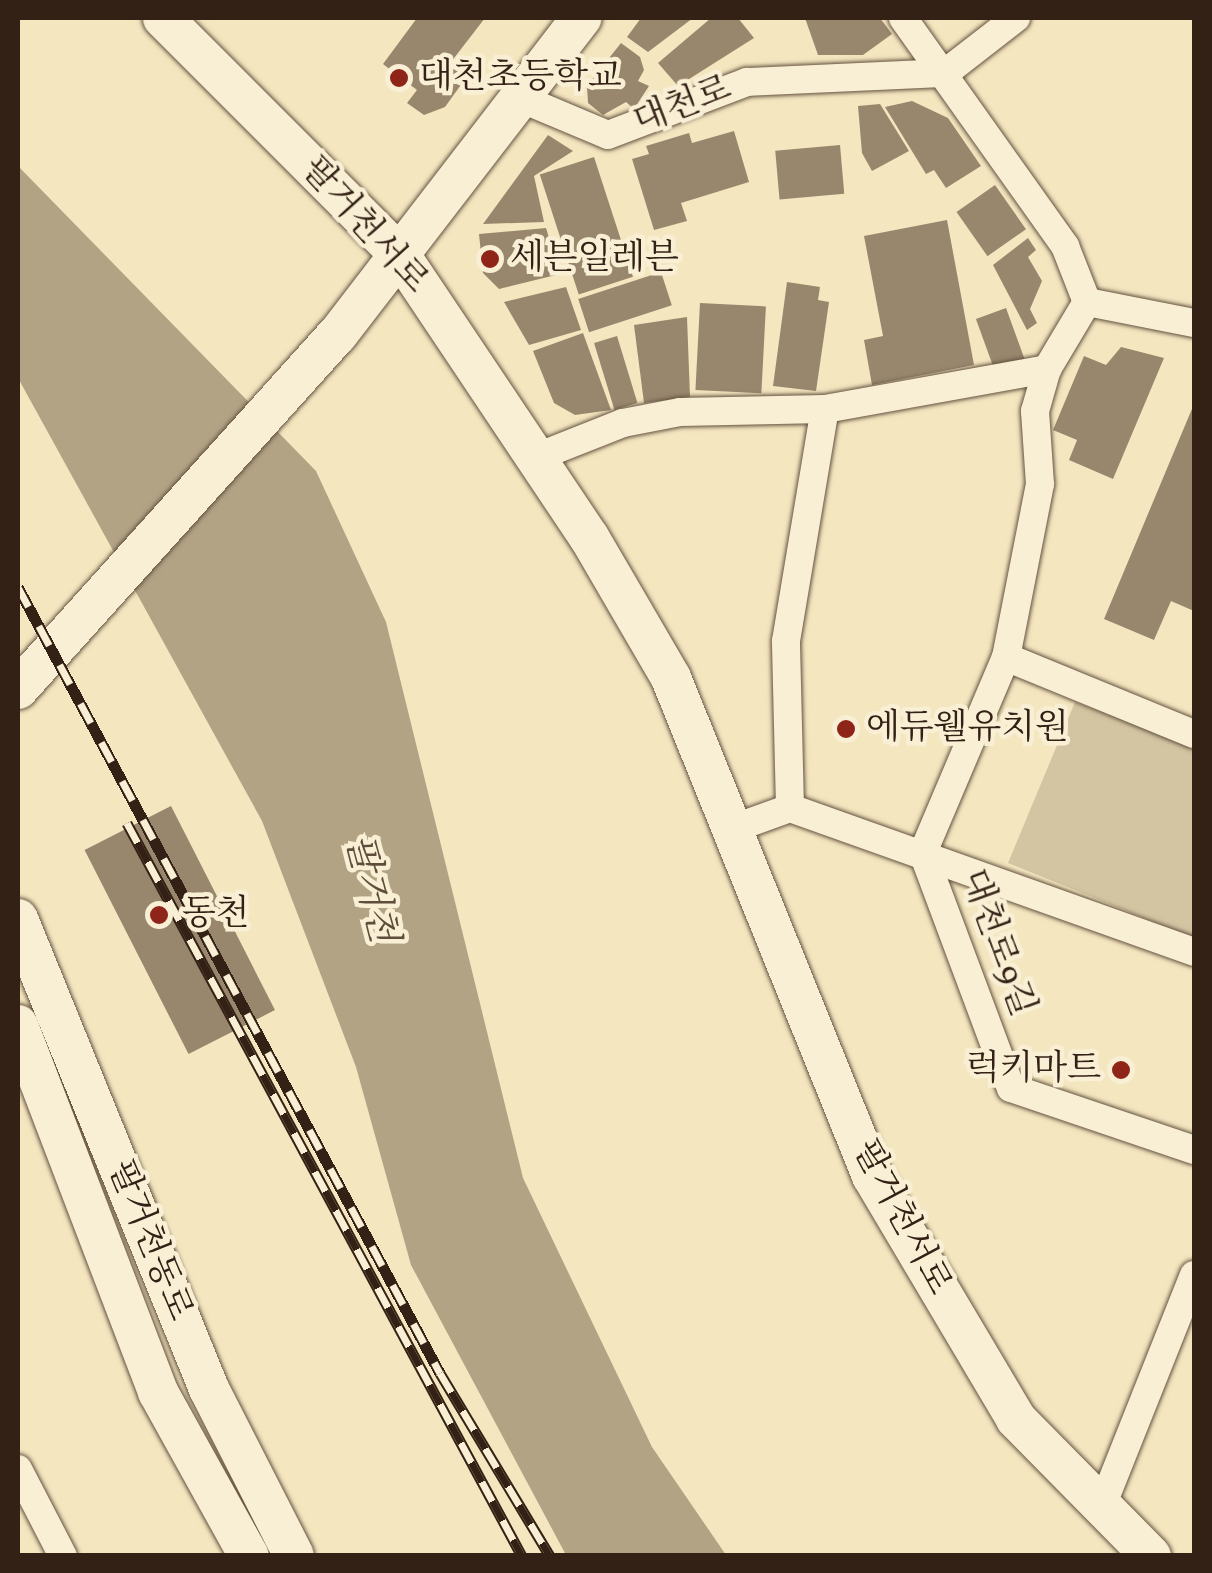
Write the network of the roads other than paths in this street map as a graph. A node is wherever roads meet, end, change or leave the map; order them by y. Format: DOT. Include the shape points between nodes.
graph roads {
  1 [pos="164,18"];
  2 [pos="581,18"];
  3 [pos="903,18"];
  4 [pos="1016,18"];
  5 [pos="945,73"];
  6 [pos="520,98"];
  7 [pos="400,255"];
  8 [pos="1088,302"];
  9 [pos="1194,324"];
  10 [pos="1047,369"];
  11 [pos="825,410"];
  12 [pos="537,456"];
  13 [pos="1006,657"];
  14 [pos="20,686"];
  15 [pos="1194,734"];
  16 [pos="790,808"];
  17 [pos="732,830"];
  18 [pos="923,852"];
  19 [pos="18,919"];
  20 [pos="1194,952"];
  21 [pos="18,1025"];
  22 [pos="26,1077"];
  23 [pos="1194,1150"];
  24 [pos="1194,1275"];
  25 [pos="18,1469"];
  26 [pos="1100,1511"];
  27 [pos="63,1556"];
  28 [pos="250,1556"];
  29 [pos="294,1556"];
  30 [pos="1150,1556"];
  1 -- 7 [label="main road, 팔거천서로"];
  2 -- 6 [label="main road"];
  3 -- 5 [label="street"];
  4 -- 5 [label="street"];
  5 -- 6 [label="street, 대천로" via="747,82 608,134"];
  5 -- 8 [label="street" via="1065,246"];
  6 -- 7 [label="main road"];
  7 -- 12 [label="main road, 팔거천서로"];
  7 -- 14 [label="main road" via="338,334"];
  8 -- 9 [label="street"];
  8 -- 10 [label="street, 대천로9길"];
  10 -- 11 [label="street"];
  10 -- 13 [label="street, 대천로9길" via="1035,410 1040,484"];
  11 -- 12 [label="street" via="680,412 623,423"];
  11 -- 16 [label="street" via="786,641"];
  12 -- 17 [label="main road, 팔거천서로" via="671,678"];
  13 -- 15 [label="street"];
  13 -- 18 [label="street, 대천로9길"];
  16 -- 17 [label="street"];
  16 -- 18 [label="street"];
  17 -- 26 [label="main road, 팔거천서로" via="872,1176 1016,1419"];
  18 -- 20 [label="street"];
  18 -- 23 [label="street, 대천로9길" via="1011,1088"];
  19 -- 29 [label="main road, 팔거천동로" via="210,1389"];
  21 -- 22 [label="main road, 팔거천동로"];
  22 -- 28 [label="main road, 팔거천동로" via="158,1392"];
  24 -- 26 [label="street"];
  25 -- 27 [label="street"];
  26 -- 30 [label="main road, 팔거천서로"];
}
